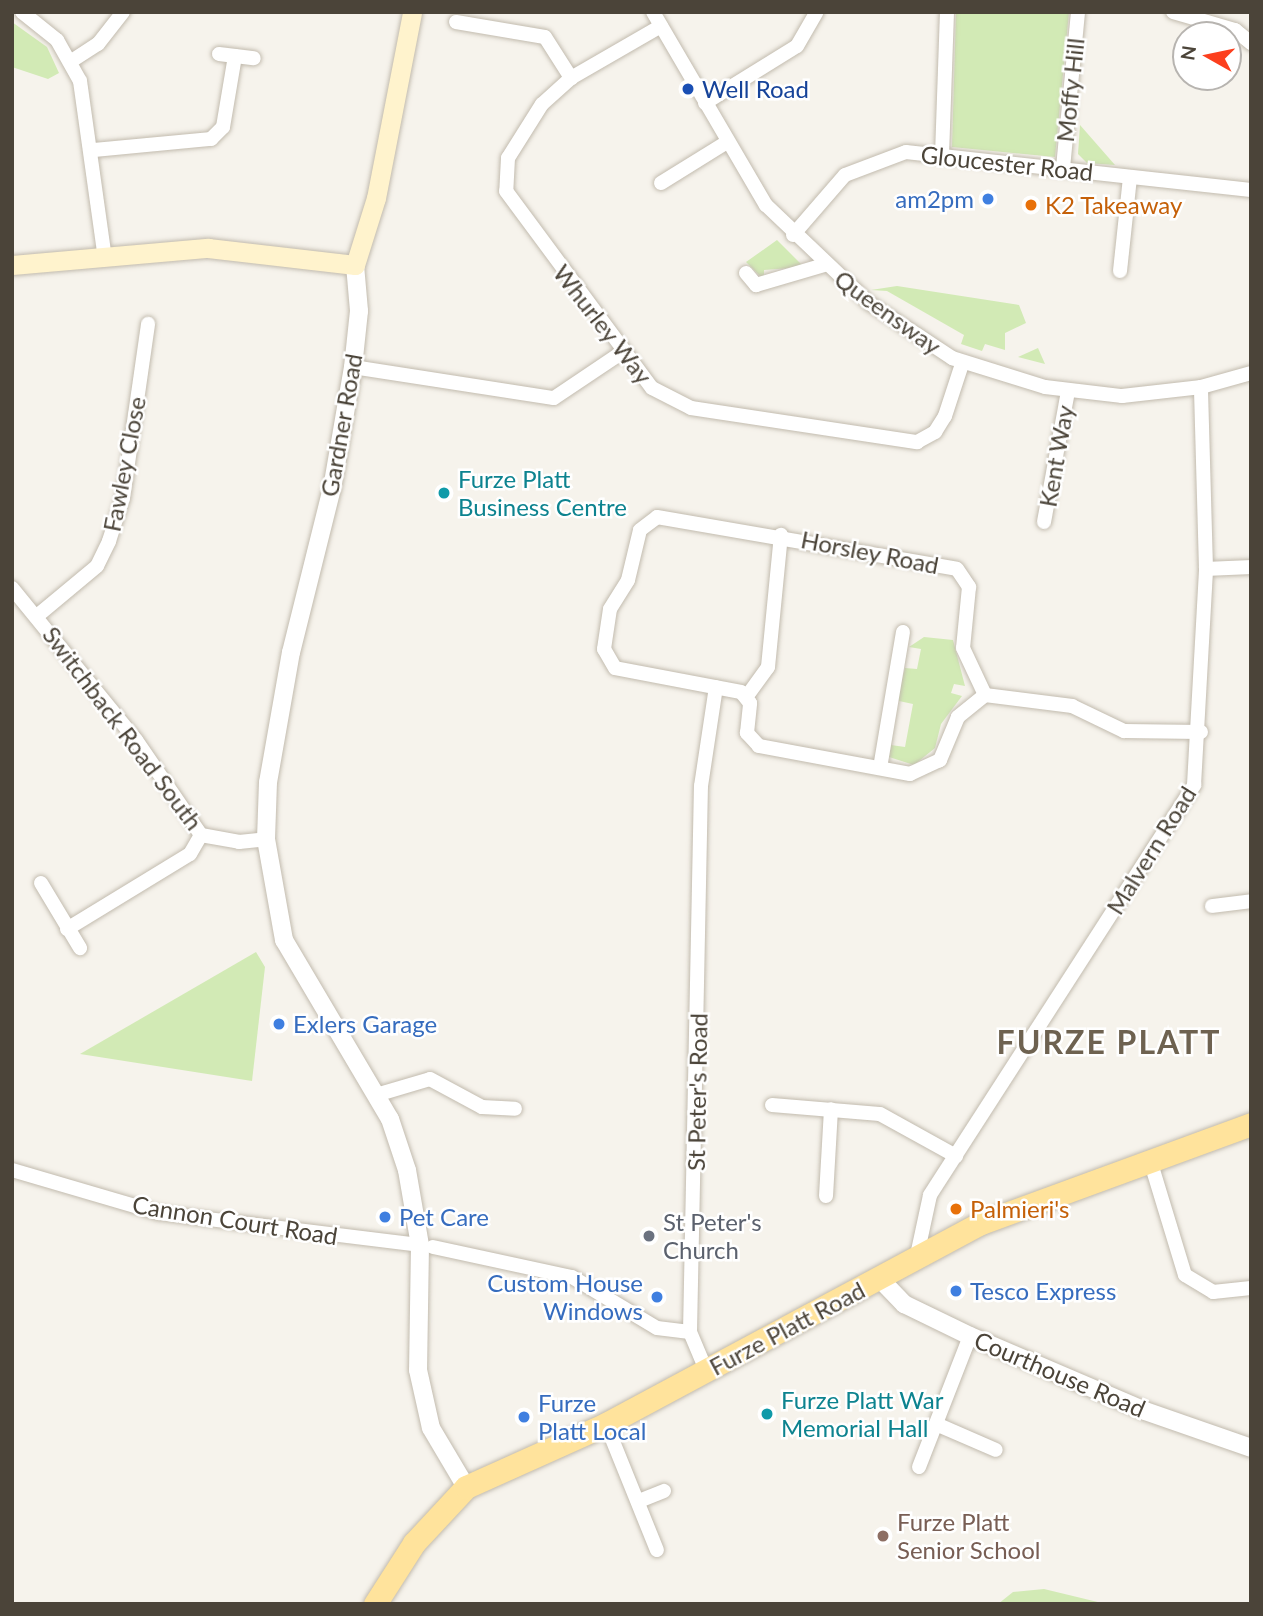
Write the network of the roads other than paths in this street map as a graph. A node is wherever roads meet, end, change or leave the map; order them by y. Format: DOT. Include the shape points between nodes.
graph roads {
  1 [pos="22,12"];
  2 [pos="123,12"];
  3 [pos="412,12"];
  4 [pos="817,12"];
  5 [pos="947,12"];
  6 [pos="1078,12"];
  7 [pos="1173,12"];
  8 [pos="657,19"];
  9 [pos="456,22"];
  10 [pos="1251,43"];
  11 [pos="219,54"];
  12 [pos="235,56"];
  13 [pos="254,58"];
  14 [pos="73,60"];
  15 [pos="571,78"];
  16 [pos="705,103"];
  17 [pos="727,142"];
  18 [pos="94,150"];
  19 [pos="942,155"];
  20 [pos="1063,168"];
  21 [pos="1130,178"];
  22 [pos="661,183"];
  23 [pos="1251,190"];
  24 [pos="793,234"];
  25 [pos="104,252"];
  26 [pos="12,265"];
  27 [pos="355,265"];
  28 [pos="824,265"];
  29 [pos="1120,271"];
  30 [pos="746,273"];
  31 [pos="148,324"];
  32 [pos="621,353"];
  33 [pos="962,364"];
  34 [pos="353,368"];
  35 [pos="1251,373"];
  36 [pos="1201,387"];
  37 [pos="1068,391"];
  38 [pos="1044,522"];
  39 [pos="780,535"];
  40 [pos="1251,566"];
  41 [pos="1206,569"];
  42 [pos="12,588"];
  43 [pos="37,615"];
  44 [pos="903,632"];
  45 [pos="716,687"];
  46 [pos="985,695"];
  47 [pos="747,696"];
  48 [pos="1201,732"];
  49 [pos="880,768"];
  50 [pos="201,835"];
  51 [pos="266,839"];
  52 [pos="41,883"];
  53 [pos="1251,901"];
  54 [pos="1212,906"];
  55 [pos="67,929"];
  56 [pos="80,948"];
  57 [pos="376,1094"];
  58 [pos="772,1105"];
  59 [pos="515,1109"];
  60 [pos="831,1109"];
  61 [pos="1251,1124"];
  62 [pos="956,1156"];
  63 [pos="1150,1160"];
  64 [pos="12,1170"];
  65 [pos="826,1196"];
  66 [pos="426,1246"];
  67 [pos="916,1260"];
  68 [pos="880,1279"];
  69 [pos="1251,1288"];
  70 [pos="690,1332"];
  71 [pos="970,1336"];
  72 [pos="706,1370"];
  73 [pos="606,1423"];
  74 [pos="936,1424"];
  75 [pos="1251,1448"];
  76 [pos="996,1450"];
  77 [pos="919,1467"];
  78 [pos="466,1487"];
  79 [pos="664,1491"];
  80 [pos="639,1501"];
  81 [pos="657,1550"];
  82 [pos="375,1604"];
  1 -- 14 [label="street"];
  2 -- 14 [label="street" via="98,44"];
  3 -- 27 [label="main road, Gardner Road" via="376,198"];
  4 -- 16 [label="street" via="797,46"];
  5 -- 19 [label="street"];
  6 -- 20 [label="street, Moffy Hill"];
  7 -- 10 [label="street" via="1235,30"];
  8 -- 15 [label="street, Whurley Way"];
  8 -- 16 [label="street, Queensway"];
  9 -- 15 [label="street" via="545,37"];
  11 -- 12 [label="street"];
  12 -- 13 [label="street"];
  12 -- 18 [label="street" via="223,127 211,138"];
  14 -- 18 [label="street"];
  15 -- 32 [label="street, Whurley Way" via="522,127 508,158 506,191"];
  16 -- 17 [label="street, Queensway"];
  17 -- 22 [label="street"];
  17 -- 24 [label="street, Queensway"];
  18 -- 25 [label="street"];
  19 -- 20 [label="street, Gloucester Road"];
  19 -- 24 [label="street, Gloucester Road" via="906,152 845,175"];
  20 -- 21 [label="street, Gloucester Road"];
  21 -- 23 [label="street, Gloucester Road"];
  21 -- 29 [label="street"];
  24 -- 28 [label="street, Queensway"];
  25 -- 26 [label="main road"];
  25 -- 27 [label="main road" via="208,248"];
  27 -- 34 [label="street, Gardner Road" via="359,311"];
  28 -- 30 [label="street" via="757,285"];
  28 -- 33 [label="street, Queensway" via="890,320"];
  31 -- 43 [label="street, Fawley Close" via="123,498 110,541 97,566"];
  32 -- 33 [label="street, Whurley Way" via="652,388 691,408 917,442 935,432 945,416"];
  32 -- 34 [label="street" via="554,398"];
  33 -- 37 [label="street, Queensway"];
  34 -- 51 [label="street, Gardner Road" via="289,665 268,782"];
  35 -- 36 [label="street, Queensway"];
  36 -- 37 [label="street, Queensway" via="1122,396"];
  36 -- 41 [label="street, Malvern Road"];
  37 -- 38 [label="street, Kent Way"];
  39 -- 45 [label="street, Horsley Road" via="650,519 639,530 628,580 610,609 606,657 621,671"];
  39 -- 46 [label="street, Horsley Road" via="957,569 969,587 963,648"];
  39 -- 47 [label="street" via="768,667"];
  40 -- 41 [label="street"];
  41 -- 48 [label="street, Malvern Road"];
  42 -- 43 [label="street, Switchback Road South"];
  43 -- 50 [label="street, Switchback Road South"];
  44 -- 49 [label="street"];
  45 -- 47 [label="street"];
  45 -- 70 [label="street, St Peter's Road" via="702,811"];
  46 -- 48 [label="street" via="1072,705 1124,731"];
  46 -- 49 [label="street" via="958,717 940,760 924,772"];
  47 -- 49 [label="street" via="747,733 754,744"];
  48 -- 62 [label="street, Malvern Road" via="1194,785"];
  50 -- 51 [label="street, Switchback Road South" via="239,842"];
  50 -- 55 [label="street" via="190,854"];
  51 -- 57 [label="street" via="284,940"];
  52 -- 55 [label="street"];
  53 -- 54 [label="street"];
  55 -- 56 [label="street"];
  57 -- 59 [label="street" via="430,1079 482,1107"];
  57 -- 66 [label="street" via="407,1170"];
  58 -- 60 [label="street"];
  60 -- 62 [label="street" via="906,1124"];
  60 -- 65 [label="street"];
  61 -- 63 [label="main road, Furze Platt Road"];
  62 -- 67 [label="street, Malvern Road" via="930,1195"];
  63 -- 67 [label="main road, Furze Platt Road" via="981,1223"];
  63 -- 69 [label="street" via="1185,1275 1213,1292"];
  64 -- 66 [label="street, Cannon Court Road" via="159,1213"];
  66 -- 70 [label="street, Cannon Court Road" via="572,1277 657,1328"];
  66 -- 78 [label="street" via="418,1370 431,1428"];
  67 -- 68 [label="main road, Furze Platt Road"];
  68 -- 71 [label="street, Courthouse Road" via="904,1304"];
  68 -- 72 [label="main road, Furze Platt Road"];
  70 -- 72 [label="street, St Peter's Road"];
  71 -- 74 [label="street"];
  71 -- 75 [label="street, Courthouse Road" via="1145,1411"];
  72 -- 73 [label="main road, Furze Platt Road"];
  73 -- 78 [label="main road, Furze Platt Road"];
  73 -- 80 [label="street"];
  74 -- 76 [label="street"];
  74 -- 77 [label="street"];
  78 -- 82 [label="main road, Furze Platt Road" via="414,1544"];
  79 -- 80 [label="street"];
  80 -- 81 [label="street"];
}
